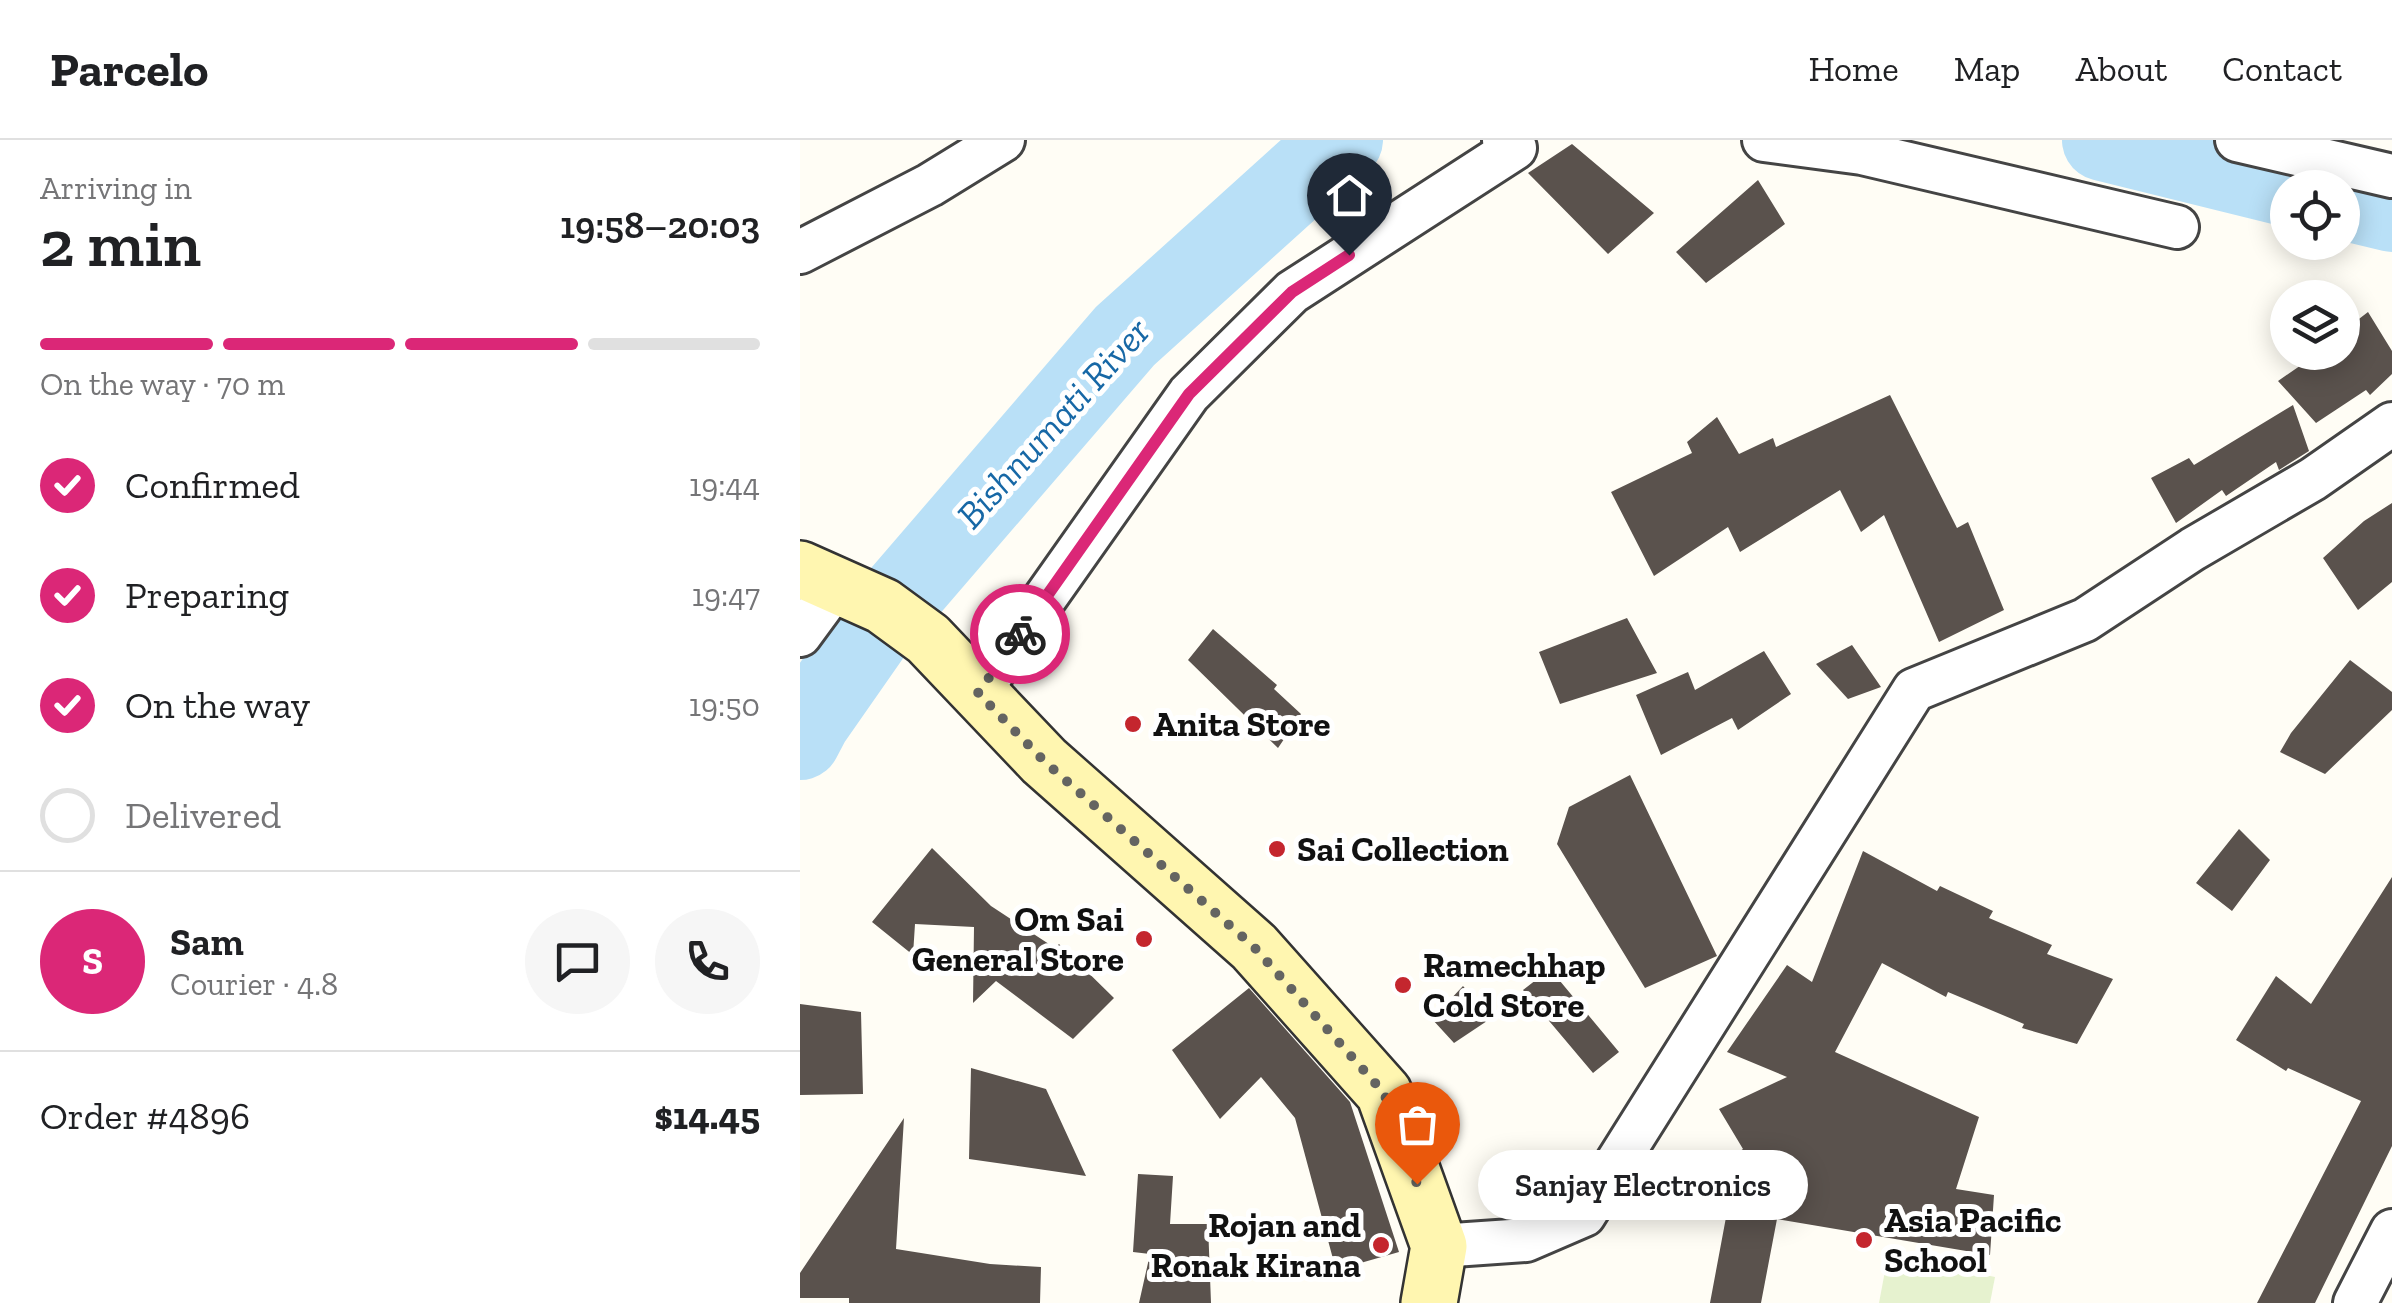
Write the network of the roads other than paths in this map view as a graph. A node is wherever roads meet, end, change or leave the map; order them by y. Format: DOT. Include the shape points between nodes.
graph roads {
  1 [pos="1003,140"];
  2 [pos="1764,140"];
  3 [pos="2237,140"];
  4 [pos="1516,143"];
  5 [pos="2392,176"];
  6 [pos="2176,227"];
  7 [pos="800,252"];
  8 [pos="2392,424"];
  9 [pos="839,588"];
  10 [pos="800,634"];
  11 [pos="978,693"];
  12 [pos="2392,1231"];
  13 [pos="1439,1246"];
  14 [pos="1429,1303"];
  15 [pos="2355,1303"];
  1 -- 7 [label="street"];
  2 -- 6 [label="street" via="1862,153"];
  3 -- 5 [label="street"];
  4 -- 11 [label="street" via="1292,292 1189,394"];
  8 -- 13 [label="street" via="2085,620 1914,690 1584,1216 1526,1240"];
  9 -- 10 [label="street"];
  9 -- 11 [label="main road" via="928,639"];
  11 -- 13 [label="main road" via="1044,761 1254,947 1384,1093"];
  12 -- 15 [label="street"];
  13 -- 14 [label="main road"];
}
